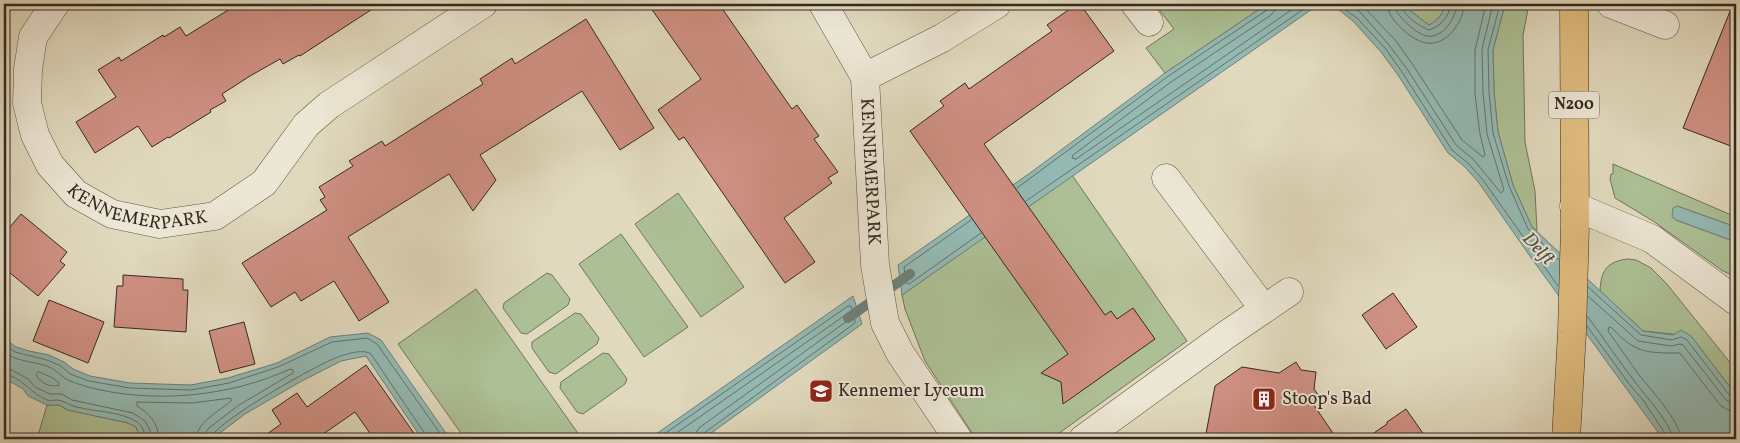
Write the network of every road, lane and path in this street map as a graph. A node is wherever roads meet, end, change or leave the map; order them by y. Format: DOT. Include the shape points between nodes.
graph roads {
  1 [pos="55,4"];
  2 [pos="483,4"];
  3 [pos="822,4"];
  4 [pos="997,4"];
  5 [pos="1574,4"];
  6 [pos="1611,4"];
  7 [pos="1665,25"];
  8 [pos="865,77"];
  9 [pos="1166,178"];
  10 [pos="1575,216"];
  11 [pos="1289,292"];
  12 [pos="1736,301"];
  13 [pos="1264,309"];
  14 [pos="958,439"];
  15 [pos="1084,439"];
  16 [pos="1566,439"];
  1 -- 2 [label="street, KENNEMERPARK" via="33,37 27,103 34,135 50,165 76,194 112,214 160,224 215,216 264,183 306,125 329,105"];
  3 -- 8 [label="street, KENNEMERPARK"];
  4 -- 8 [label="street, KENNEMERPARK" via="942,38"];
  5 -- 10 [label="main road, N200"];
  6 -- 7 [label="street"];
  8 -- 14 [label="street, KENNEMERPARK" via="875,265 885,323 900,352"];
  9 -- 13 [label="street"];
  10 -- 12 [label="street" via="1652,239"];
  10 -- 16 [label="main road, N200"];
  11 -- 13 [label="street"];
  13 -- 15 [label="street"];
}
